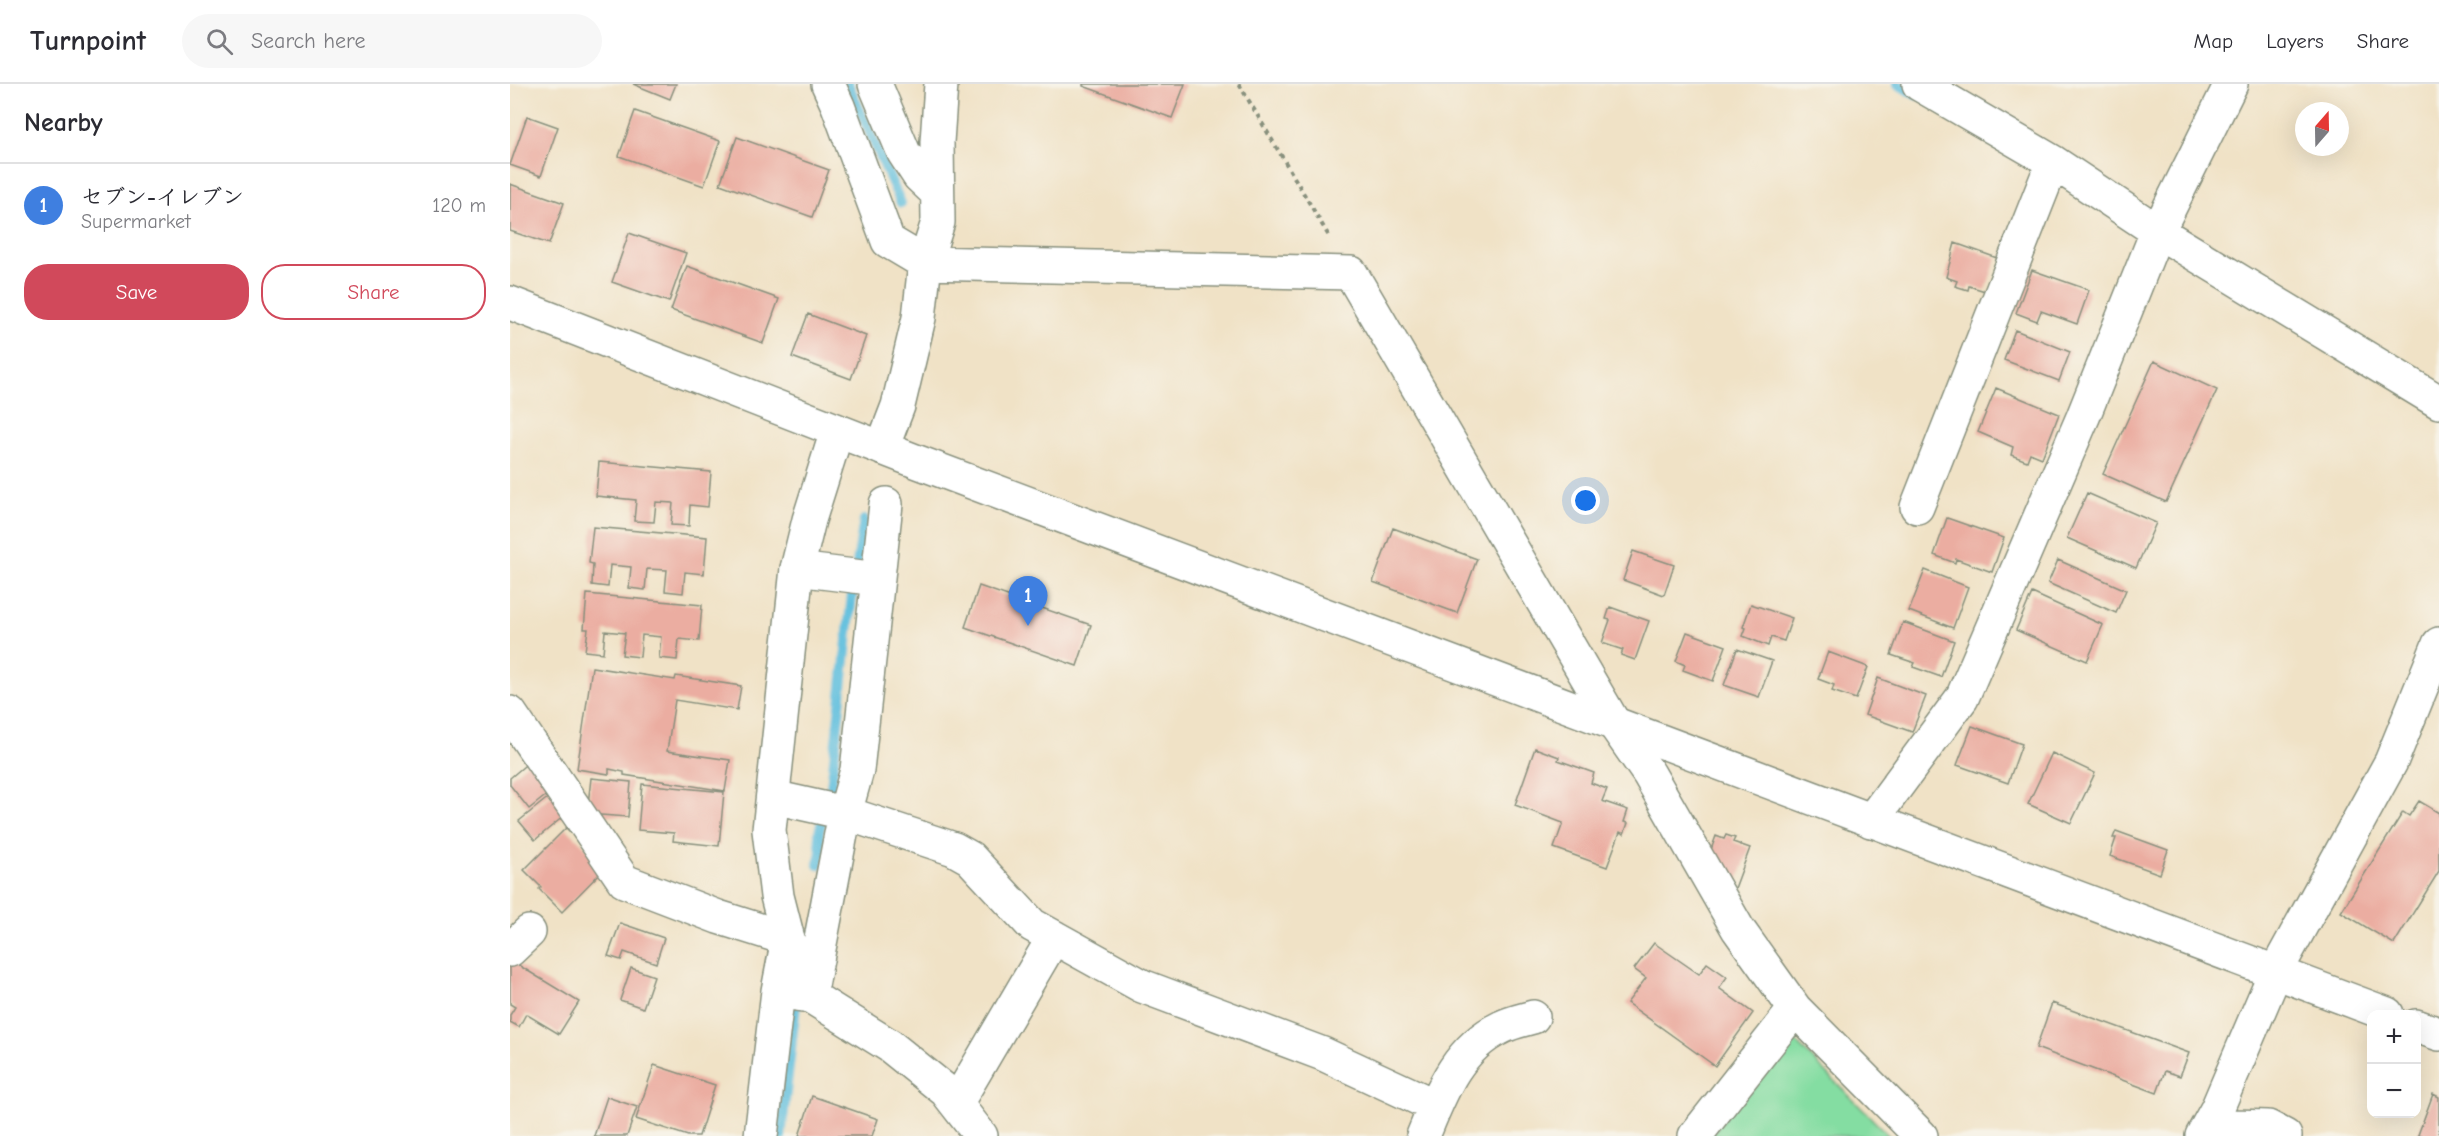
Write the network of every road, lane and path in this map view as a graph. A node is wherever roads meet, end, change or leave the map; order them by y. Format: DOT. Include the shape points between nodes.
graph roads {
  1 [pos="828,84"];
  2 [pos="875,84"];
  3 [pos="941,84"];
  4 [pos="1239,84"];
  5 [pos="1918,84"];
  6 [pos="2231,84"];
  7 [pos="2048,174"];
  8 [pos="937,193"];
  9 [pos="2154,240"];
  10 [pos="925,263"];
  11 [pos="1351,273"];
  12 [pos="510,303"];
  13 [pos="2439,402"];
  14 [pos="837,431"];
  15 [pos="882,448"];
  16 [pos="886,504"];
  17 [pos="1917,507"];
  18 [pos="797,569"];
  19 [pos="864,577"];
  20 [pos="2439,644"];
  21 [pos="510,713"];
  22 [pos="1616,725"];
  23 [pos="773,796"];
  24 [pos="832,810"];
  25 [pos="1871,821"];
  26 [pos="1054,937"];
  27 [pos="788,939"];
  28 [pos="2275,973"];
  29 [pos="795,994"];
  30 [pos="1795,1009"];
  31 [pos="2376,1010"];
  32 [pos="1533,1017"];
  33 [pos="2421,1028"];
  34 [pos="2439,1034"];
  35 [pos="1429,1121"];
  36 [pos="969,1125"];
  37 [pos="761,1136"];
  38 [pos="1695,1136"];
  39 [pos="1921,1136"];
  40 [pos="2202,1136"];
  41 [pos="2212,1136"];
  42 [pos="2285,1136"];
  1 -- 10 [label="street" via="888,242"];
  2 -- 8 [label="street" via="904,153 919,176"];
  3 -- 8 [label="street"];
  4 -- 11 [label="path"];
  5 -- 7 [label="street"];
  6 -- 9 [label="street"];
  7 -- 9 [label="street"];
  7 -- 17 [label="street"];
  8 -- 10 [label="street" via="938,222"];
  9 -- 13 [label="street"];
  9 -- 25 [label="street" via="2084,417 1962,698"];
  10 -- 11 [label="street"];
  10 -- 15 [label="street" via="916,329 898,406"];
  11 -- 22 [label="street"];
  12 -- 14 [label="street"];
  14 -- 15 [label="street"];
  14 -- 18 [label="street"];
  15 -- 22 [label="street"];
  16 -- 19 [label="street"];
  18 -- 19 [label="street"];
  18 -- 23 [label="street"];
  19 -- 24 [label="street" via="857,770"];
  20 -- 28 [label="street" via="2391,762"];
  21 -- 27 [label="street" via="624,881"];
  22 -- 25 [label="street"];
  22 -- 30 [label="street" via="1649,774 1738,929"];
  23 -- 24 [label="street"];
  23 -- 27 [label="street" via="769,830 777,896"];
  24 -- 26 [label="street" via="954,849 970,858 1032,925"];
  24 -- 29 [label="street"];
  25 -- 28 [label="street"];
  26 -- 35 [label="street" via="1142,986 1323,1054"];
  26 -- 36 [label="street"];
  27 -- 29 [label="street"];
  28 -- 31 [label="street"];
  28 -- 40 [label="street"];
  29 -- 36 [label="street" via="890,1046 946,1091"];
  29 -- 37 [label="street"];
  30 -- 38 [label="street"];
  30 -- 39 [label="street"];
  32 -- 35 [label="street" via="1502,1027 1471,1047 1443,1085"];
  33 -- 34 [label="street"];
  41 -- 42 [label="street" via="2234,1126 2268,1127"];
}
